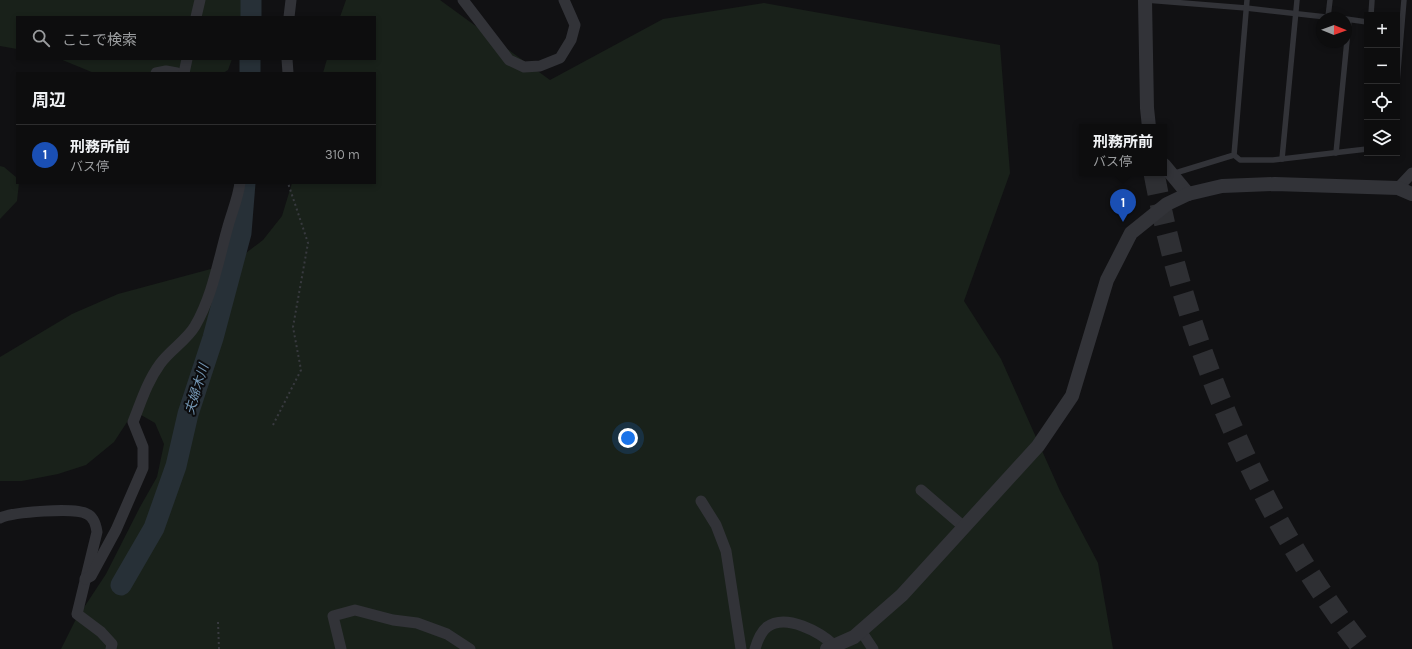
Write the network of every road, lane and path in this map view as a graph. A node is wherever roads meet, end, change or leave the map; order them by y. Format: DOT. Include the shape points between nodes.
graph roads {
  1 [pos="200,0"];
  2 [pos="291,0"];
  3 [pos="463,0"];
  4 [pos="564,0"];
  5 [pos="1145,0"];
  6 [pos="1247,0"];
  7 [pos="1297,0"];
  8 [pos="1330,0"];
  9 [pos="1372,0"];
  10 [pos="1404,0"];
  11 [pos="1246,8"];
  12 [pos="1329,12"];
  13 [pos="1371,12"];
  14 [pos="1296,13"];
  15 [pos="196,16"];
  16 [pos="289,16"];
  17 [pos="1316,16"];
  18 [pos="1352,20"];
  19 [pos="1364,22"];
  20 [pos="1400,26"];
  21 [pos="1345,48"];
  22 [pos="187,60"];
  23 [pos="287,60"];
  24 [pos="161,72"];
  25 [pos="172,72"];
  26 [pos="184,72"];
  27 [pos="288,72"];
  28 [pos="1149,124"];
  29 [pos="1364,149"];
  30 [pos="1336,153"];
  31 [pos="1234,154"];
  32 [pos="1282,159"];
  33 [pos="1168,169"];
  34 [pos="1412,173"];
  35 [pos="240,184"];
  36 [pos="288,184"];
  37 [pos="1398,188"];
  38 [pos="1188,194"];
  39 [pos="1412,194"];
  40 [pos="273,424"];
  41 [pos="921,490"];
  42 [pos="701,501"];
  43 [pos="0,518"];
  44 [pos="964,527"];
  45 [pos="85,579"];
  46 [pos="218,622"];
  47 [pos="861,631"];
  48 [pos="831,647"];
  49 [pos="111,649"];
  50 [pos="219,649"];
  51 [pos="341,649"];
  52 [pos="470,649"];
  53 [pos="742,649"];
  54 [pos="755,649"];
  55 [pos="873,649"];
  1 -- 15 [label="street"];
  2 -- 16 [label="street"];
  3 -- 4 [label="street" via="509,60 524,66 540,66 560,58 571,40 575,25"];
  5 -- 11 [label="lane"];
  5 -- 28 [label="street"];
  6 -- 11 [label="lane"];
  7 -- 14 [label="lane"];
  8 -- 12 [label="lane"];
  9 -- 13 [label="lane"];
  10 -- 20 [label="lane"];
  11 -- 14 [label="lane"];
  11 -- 31 [label="lane"];
  14 -- 17 [label="lane"];
  14 -- 32 [label="lane"];
  18 -- 19 [label="lane"];
  21 -- 30 [label="lane"];
  22 -- 26 [label="street"];
  23 -- 27 [label="street"];
  24 -- 25 [label="street"];
  29 -- 30 [label="lane"];
  30 -- 32 [label="lane"];
  31 -- 32 [label="lane" via="1240,160"];
  31 -- 33 [label="lane"];
  33 -- 38 [label="street"];
  34 -- 37 [label="street"];
  35 -- 45 [label="street" via="217,272 202,312 194,327 160,363 146,386 133,422 143,447 142,468 116,530 92,576"];
  36 -- 40 [label="path" via="308,243 293,327 301,370"];
  37 -- 38 [label="street" via="1275,184 1222,186"];
  37 -- 39 [label="street"];
  38 -- 44 [label="street" via="1167,204 1131,233 1107,280 1072,396 1038,446"];
  41 -- 44 [label="street"];
  42 -- 53 [label="street" via="716,525 726,551"];
  43 -- 45 [label="street" via="28,512 70,510 87,514 95,521 97,532"];
  44 -- 47 [label="street" via="902,595"];
  45 -- 49 [label="street" via="77,614 101,632 112,644"];
  46 -- 50 [label="path"];
  47 -- 48 [label="street" via="854,638"];
  47 -- 55 [label="street"];
  48 -- 54 [label="street" via="825,637 797,624 781,622 767,628"];
  51 -- 52 [label="street" via="332,616 356,610 393,620 417,623 447,634"];
}
